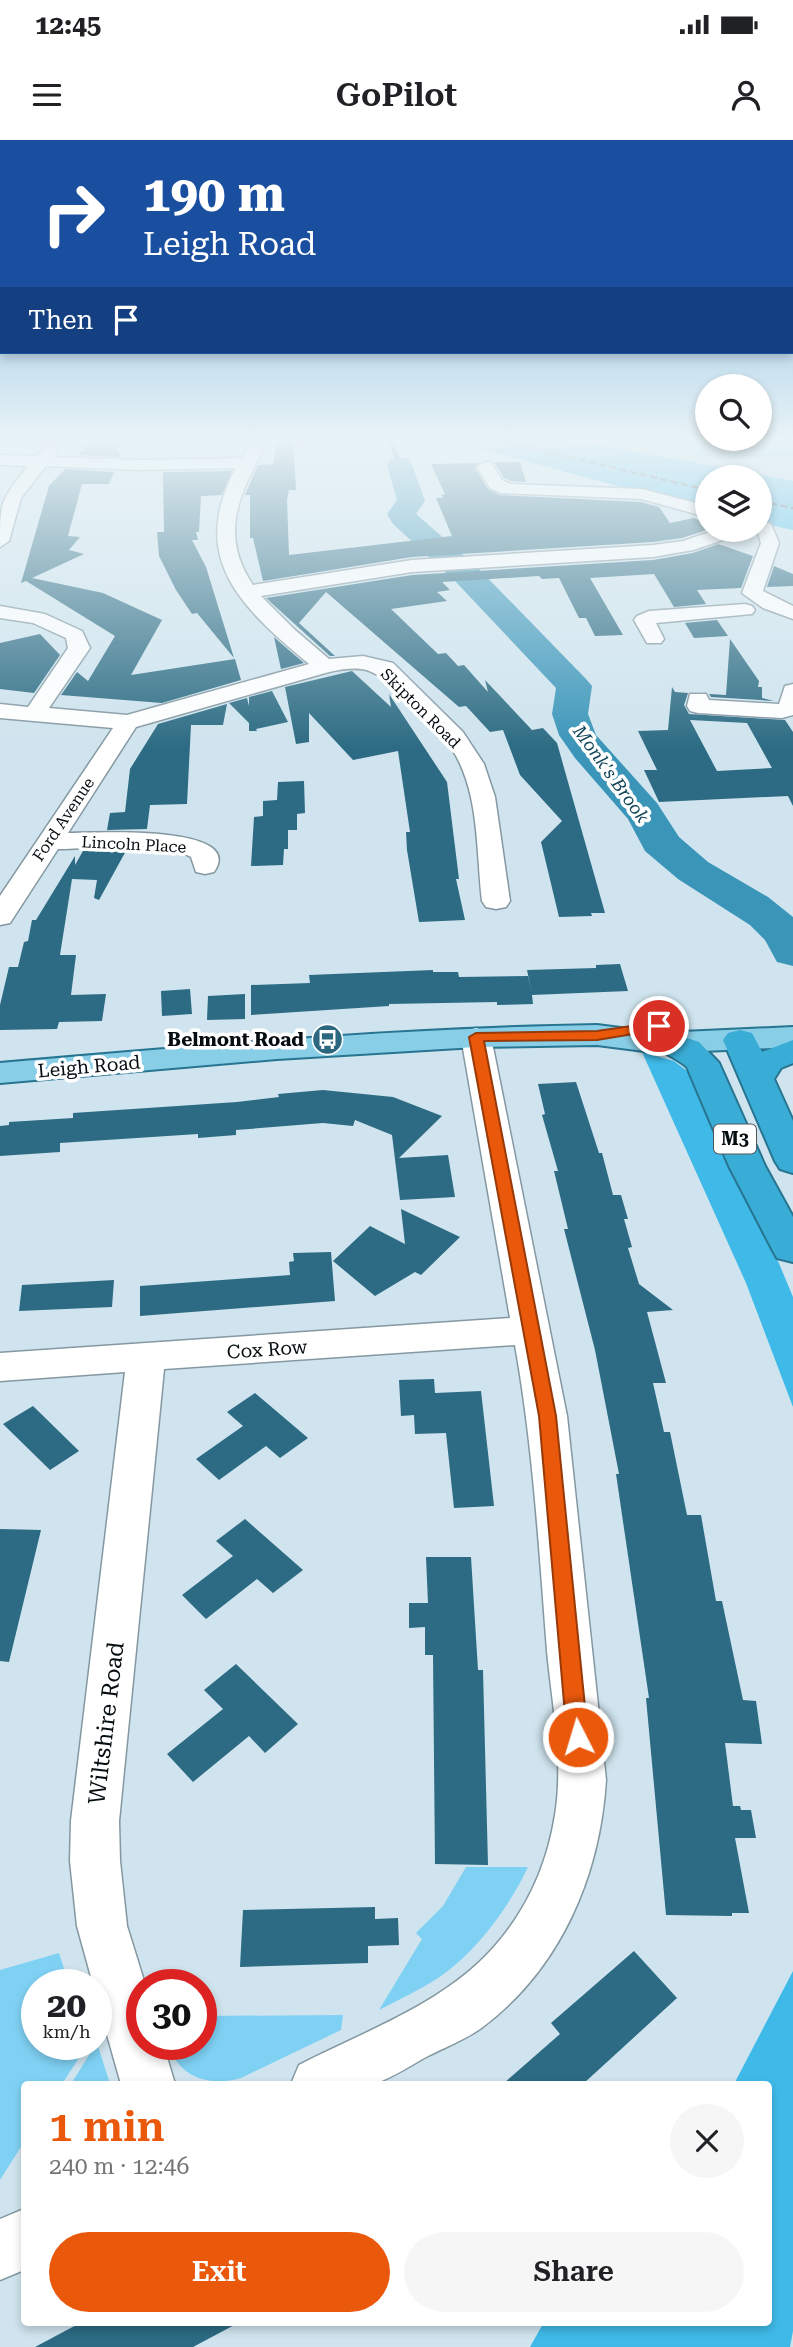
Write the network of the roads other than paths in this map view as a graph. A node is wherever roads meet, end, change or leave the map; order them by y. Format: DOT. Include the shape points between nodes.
graph roads {
  1 [pos="225,543"];
  2 [pos="694,543"];
  3 [pos="770,543"];
  4 [pos="248,592"];
  5 [pos="749,601"];
  6 [pos="0,612"];
  7 [pos="793,613"];
  8 [pos="737,631"];
  9 [pos="654,639"];
  10 [pos="325,666"];
  11 [pos="792,686"];
  12 [pos="698,699"];
  13 [pos="0,711"];
  14 [pos="34,714"];
  15 [pos="128,722"];
  16 [pos="49,841"];
  17 [pos="205,866"];
  18 [pos="12,876"];
  19 [pos="521,884"];
  20 [pos="0,917"];
  21 [pos="793,1022"];
  22 [pos="597,1035"];
  23 [pos="476,1037"];
  24 [pos="707,1037"];
  25 [pos="793,1037"];
  26 [pos="793,1050"];
  27 [pos="0,1073"];
  28 [pos="757,1079"];
  29 [pos="793,1161"];
  30 [pos="792,1251"];
  31 [pos="533,1330"];
  32 [pos="146,1357"];
  33 [pos="0,1367"];
  34 [pos="147,2081"];
  35 [pos="324,2081"];
  36 [pos="21,2240"];
  37 [pos="0,2251"];
  1 -- 4 [label="street"];
  2 -- 4 [label="street" via="653,551 465,561"];
  3 -- 5 [label="street"];
  4 -- 10 [label="street"];
  5 -- 7 [label="street"];
  5 -- 8 [label="street"];
  5 -- 9 [label="street" via="649,617 645,620"];
  6 -- 14 [label="street" via="38,618 75,635 79,648"];
  10 -- 15 [label="street, Skipton Road"];
  10 -- 19 [label="street, Skipton Road" via="358,662 385,668 457,739 472,764 485,809 495,891"];
  11 -- 12 [label="street" via="792,707 782,711 698,706"];
  13 -- 14 [label="street"];
  14 -- 15 [label="street"];
  15 -- 16 [label="street, Ford Avenue"];
  16 -- 17 [label="street, Lincoln Place" via="198,847 204,853"];
  16 -- 18 [label="street, Ford Avenue"];
  18 -- 20 [label="street, Ford Avenue"];
  21 -- 24 [label="main road, Leigh Road"];
  22 -- 23 [label="main road, Leigh Road"];
  22 -- 24 [label="main road, Leigh Road"];
  22 -- 24 [label="main road, Leigh Road" via="659,1026"];
  23 -- 27 [label="main road, Leigh Road"];
  23 -- 31 [label="street"];
  24 -- 25 [label="main road, Leigh Road"];
  24 -- 28 [label="highway, M3"];
  24 -- 30 [label="highway, M3"];
  26 -- 28 [label="highway" via="769,1061"];
  28 -- 29 [label="highway, M3"];
  31 -- 32 [label="street, Cox Row"];
  31 -- 35 [label="street" via="547,1416 582,1780 579,1825 570,1862 535,1934 489,1987 460,2011"];
  32 -- 33 [label="street, Cox Row"];
  32 -- 34 [label="street, Wiltshire Road" via="95,1845 102,1926"];
  36 -- 37 [label="street"];
}
